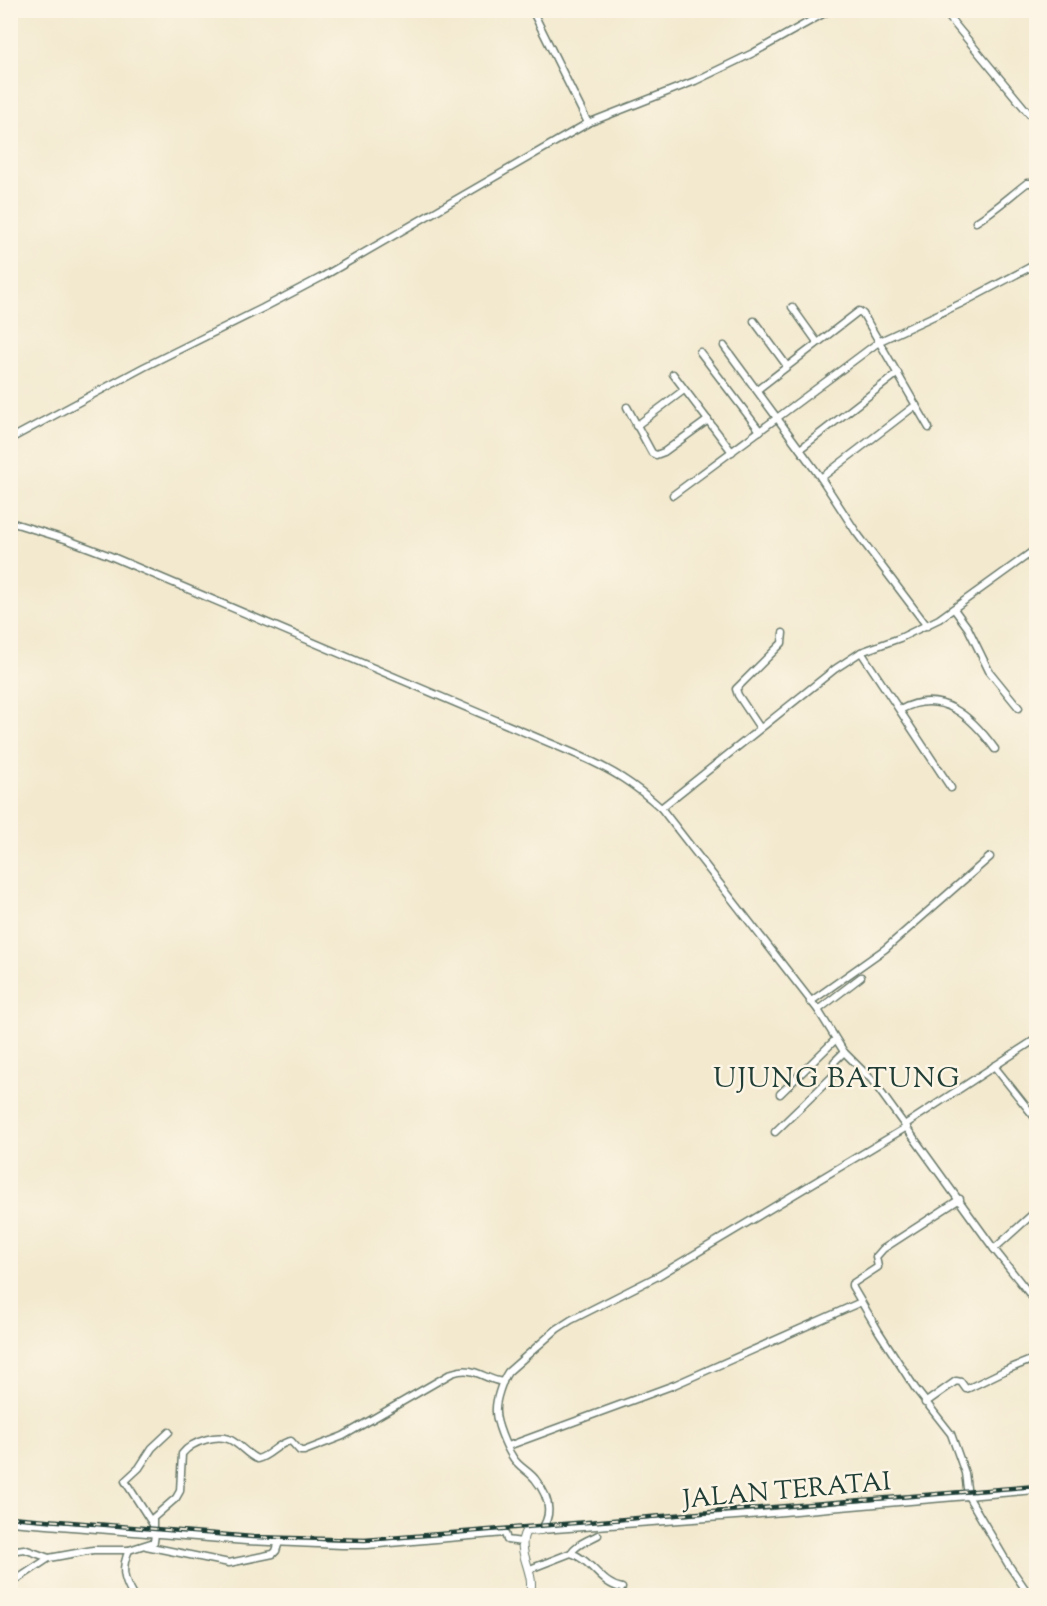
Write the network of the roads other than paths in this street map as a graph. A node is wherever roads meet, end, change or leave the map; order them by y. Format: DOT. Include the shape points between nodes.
graph roads {
  1 [pos="532,10"];
  2 [pos="830,10"];
  3 [pos="943,10"];
  4 [pos="588,123"];
  5 [pos="1036,123"];
  6 [pos="1036,187"];
  7 [pos="976,222"];
  8 [pos="1036,264"];
  9 [pos="792,307"];
  10 [pos="754,321"];
  11 [pos="880,341"];
  12 [pos="817,342"];
  13 [pos="724,346"];
  14 [pos="700,352"];
  15 [pos="787,366"];
  16 [pos="673,374"];
  17 [pos="898,374"];
  18 [pos="684,390"];
  19 [pos="757,390"];
  20 [pos="916,405"];
  21 [pos="627,407"];
  22 [pos="777,418"];
  23 [pos="708,420"];
  24 [pos="636,426"];
  25 [pos="929,428"];
  26 [pos="760,431"];
  27 [pos="10,439"];
  28 [pos="800,449"];
  29 [pos="732,452"];
  30 [pos="821,477"];
  31 [pos="673,495"];
  32 [pos="10,522"];
  33 [pos="1036,549"];
  34 [pos="954,609"];
  35 [pos="927,626"];
  36 [pos="783,633"];
  37 [pos="861,652"];
  38 [pos="1019,708"];
  39 [pos="900,710"];
  40 [pos="760,728"];
  41 [pos="995,749"];
  42 [pos="951,788"];
  43 [pos="661,808"];
  44 [pos="990,857"];
  45 [pos="861,978"];
  46 [pos="810,1002"];
  47 [pos="818,1010"];
  48 [pos="1036,1039"];
  49 [pos="835,1040"];
  50 [pos="844,1053"];
  51 [pos="994,1066"];
  52 [pos="780,1094"];
  53 [pos="1036,1119"];
  54 [pos="906,1126"];
  55 [pos="775,1132"];
  56 [pos="960,1199"];
  57 [pos="1036,1211"];
  58 [pos="994,1249"];
  59 [pos="861,1302"];
  60 [pos="1036,1302"];
  61 [pos="1036,1358"];
  62 [pos="504,1382"];
  63 [pos="925,1403"];
  64 [pos="169,1432"];
  65 [pos="507,1446"];
  66 [pos="1036,1490"];
  67 [pos="968,1496"];
  68 [pos="10,1522"];
  69 [pos="152,1523"];
  70 [pos="541,1530"];
  71 [pos="155,1534"];
  72 [pos="598,1535"];
  73 [pos="279,1542"];
  74 [pos="521,1542"];
  75 [pos="144,1546"];
  76 [pos="129,1550"];
  77 [pos="10,1551"];
  78 [pos="571,1553"];
  79 [pos="49,1558"];
  80 [pos="530,1569"];
  81 [pos="10,1584"];
  82 [pos="622,1588"];
  83 [pos="133,1596"];
  84 [pos="529,1596"];
  85 [pos="1030,1596"];
  1 -- 4 [label="street"];
  2 -- 4 [label="street" via="694,81"];
  3 -- 5 [label="street"];
  4 -- 27 [label="street" via="332,271"];
  6 -- 7 [label="street" via="1028,183"];
  8 -- 11 [label="street"];
  9 -- 12 [label="street"];
  10 -- 15 [label="street"];
  11 -- 12 [label="street" via="859,311"];
  11 -- 17 [label="street"];
  11 -- 22 [label="street"];
  12 -- 15 [label="street"];
  13 -- 19 [label="street"];
  14 -- 26 [label="street"];
  15 -- 19 [label="street"];
  16 -- 18 [label="street"];
  17 -- 20 [label="street"];
  17 -- 28 [label="street"];
  18 -- 23 [label="street"];
  18 -- 24 [label="street"];
  19 -- 22 [label="street"];
  20 -- 25 [label="street"];
  20 -- 30 [label="street"];
  21 -- 24 [label="street"];
  22 -- 26 [label="street"];
  22 -- 28 [label="street"];
  23 -- 24 [label="street" via="659,455 652,453"];
  23 -- 29 [label="street"];
  26 -- 29 [label="street"];
  28 -- 30 [label="street"];
  29 -- 31 [label="street"];
  30 -- 35 [label="street" via="856,532"];
  32 -- 43 [label="street" via="108,555 578,755 613,771"];
  33 -- 34 [label="street"];
  34 -- 35 [label="street"];
  34 -- 38 [label="street" via="968,628 989,672"];
  35 -- 37 [label="street"];
  36 -- 40 [label="street" via="782,643 736,689"];
  37 -- 39 [label="street"];
  37 -- 40 [label="street"];
  39 -- 41 [label="street" via="925,702 947,705 977,725"];
  39 -- 42 [label="street"];
  40 -- 43 [label="street"];
  43 -- 46 [label="street"];
  44 -- 46 [label="street" via="885,949"];
  45 -- 47 [label="street"];
  46 -- 47 [label="street"];
  47 -- 49 [label="street"];
  48 -- 51 [label="street"];
  49 -- 50 [label="street"];
  49 -- 52 [label="street"];
  50 -- 54 [label="street" via="872,1080"];
  50 -- 55 [label="street" via="834,1062 833,1076"];
  51 -- 53 [label="street"];
  51 -- 54 [label="street"];
  54 -- 56 [label="street"];
  54 -- 62 [label="street" via="658,1276 570,1320 508,1372"];
  56 -- 58 [label="street"];
  56 -- 59 [label="street" via="878,1253 878,1267 852,1284"];
  57 -- 58 [label="street"];
  58 -- 60 [label="street"];
  59 -- 63 [label="street"];
  59 -- 65 [label="street" via="674,1385"];
  61 -- 63 [label="street" via="966,1389 956,1381"];
  62 -- 65 [label="street" via="495,1411"];
  62 -- 69 [label="street" via="461,1370 343,1436 304,1452 289,1441 257,1459 227,1438 192,1444 182,1454 180,1491"];
  63 -- 67 [label="street" via="956,1443"];
  64 -- 69 [label="street" via="125,1481"];
  65 -- 70 [label="street" via="512,1458 545,1494 549,1506"];
  66 -- 67 [label="street, JALAN TERATAI"];
  67 -- 70 [label="street, JALAN TERATAI"];
  67 -- 85 [label="street"];
  68 -- 71 [label="street"];
  69 -- 71 [label="street"];
  70 -- 74 [label="street" via="526,1531"];
  71 -- 73 [label="street"];
  71 -- 75 [label="street" via="154,1542"];
  72 -- 78 [label="street"];
  73 -- 74 [label="street" via="367,1545 505,1533 507,1540"];
  73 -- 75 [label="street" via="273,1554 229,1563"];
  74 -- 80 [label="street"];
  75 -- 76 [label="street"];
  76 -- 79 [label="street" via="93,1550"];
  76 -- 83 [label="street" via="123,1573"];
  77 -- 79 [label="street" via="24,1549"];
  78 -- 80 [label="street"];
  78 -- 82 [label="street" via="604,1580"];
  79 -- 81 [label="street"];
  80 -- 84 [label="street"];
}
